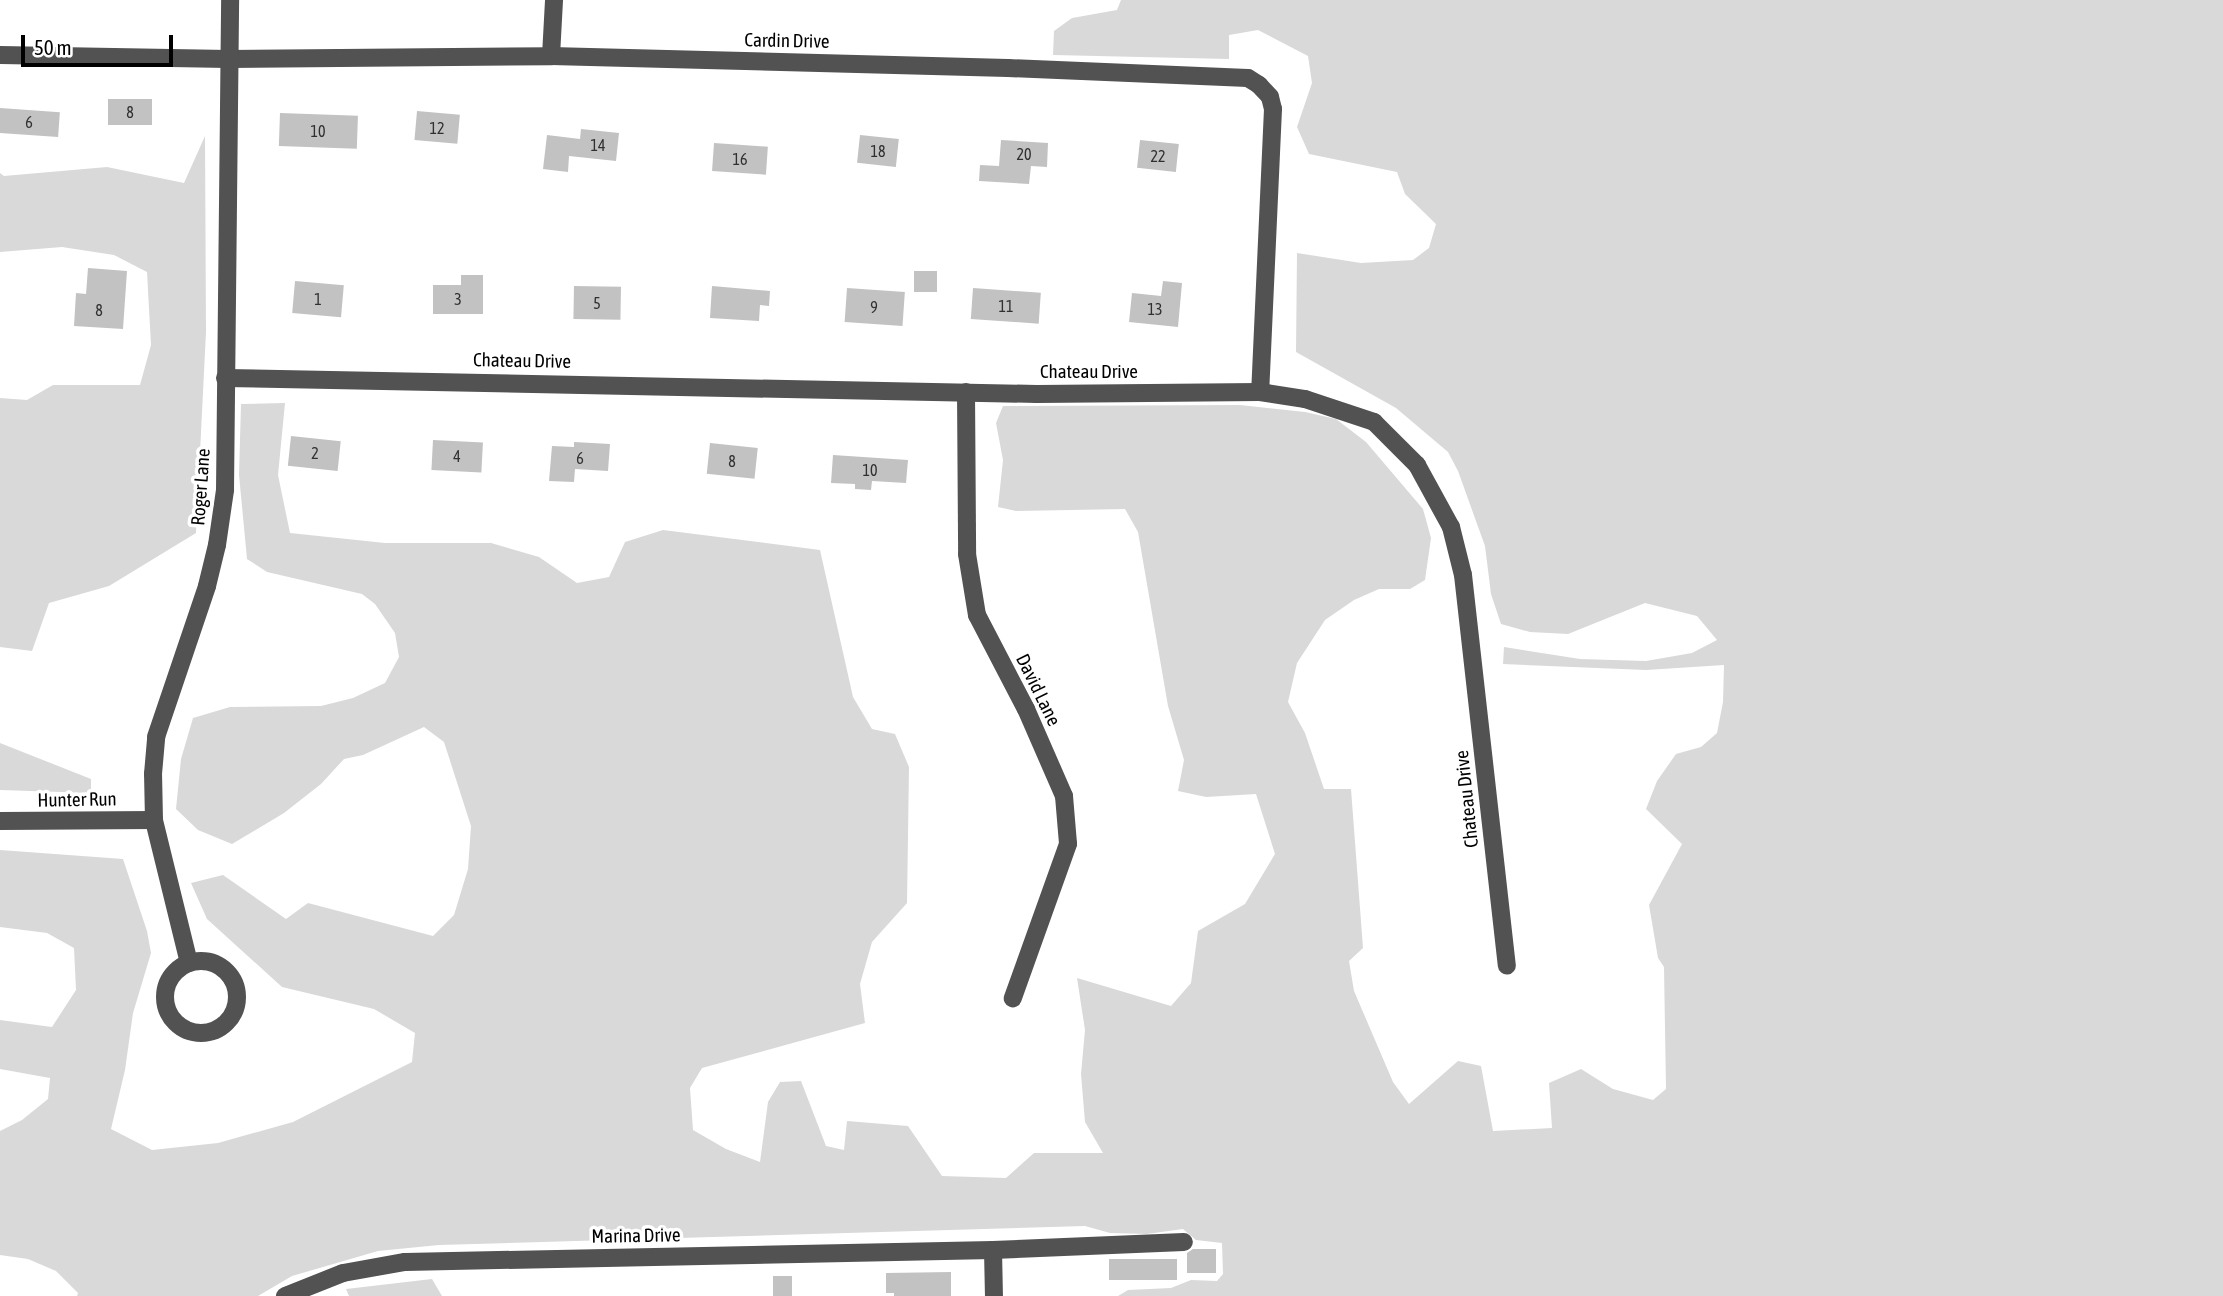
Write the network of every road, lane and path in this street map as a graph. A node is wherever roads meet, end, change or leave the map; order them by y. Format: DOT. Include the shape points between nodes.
graph roads {
  1 [pos="230,0"];
  2 [pos="554,0"];
  3 [pos="0,55"];
  4 [pos="551,56"];
  5 [pos="228,59"];
  6 [pos="225,378"];
  7 [pos="966,392"];
  8 [pos="1260,392"];
  9 [pos="154,820"];
  10 [pos="0,821"];
  11 [pos="188,963"];
  12 [pos="1507,966"];
  13 [pos="1013,998"];
  14 [pos="1184,1242"];
  15 [pos="993,1250"];
  16 [pos="285,1296"];
  17 [pos="994,1296"];
  1 -- 5 [label="street, Roger Lane"];
  2 -- 4 [label="street"];
  3 -- 5 [label="street, Cardin Drive"];
  4 -- 5 [label="street, Cardin Drive"];
  4 -- 8 [label="street, Cardin Drive" via="1248,78 1270,97 1273,109"];
  5 -- 6 [label="street, Roger Lane"];
  6 -- 7 [label="street, Chateau Drive"];
  6 -- 9 [label="street, Roger Lane" via="221,526 197,619 156,737"];
  7 -- 8 [label="street, Chateau Drive"];
  7 -- 13 [label="street, David Lane" via="967,554 977,615 1026,709 1063,796 1068,844"];
  8 -- 12 [label="street, Chateau Drive" via="1305,399 1374,422 1417,466 1451,527 1463,575"];
  9 -- 10 [label="street, Hunter Run"];
  9 -- 11 [label="street, Roger Lane"];
  11 -- 11 [label="street" via="167,985 169,1014 193,1033 214,1031 230,1020 235,1010 233,980 209,962"];
  14 -- 15 [label="street, Marina Drive"];
  15 -- 16 [label="street, Marina Drive" via="405,1262 343,1273"];
  15 -- 17 [label="street"];
}
